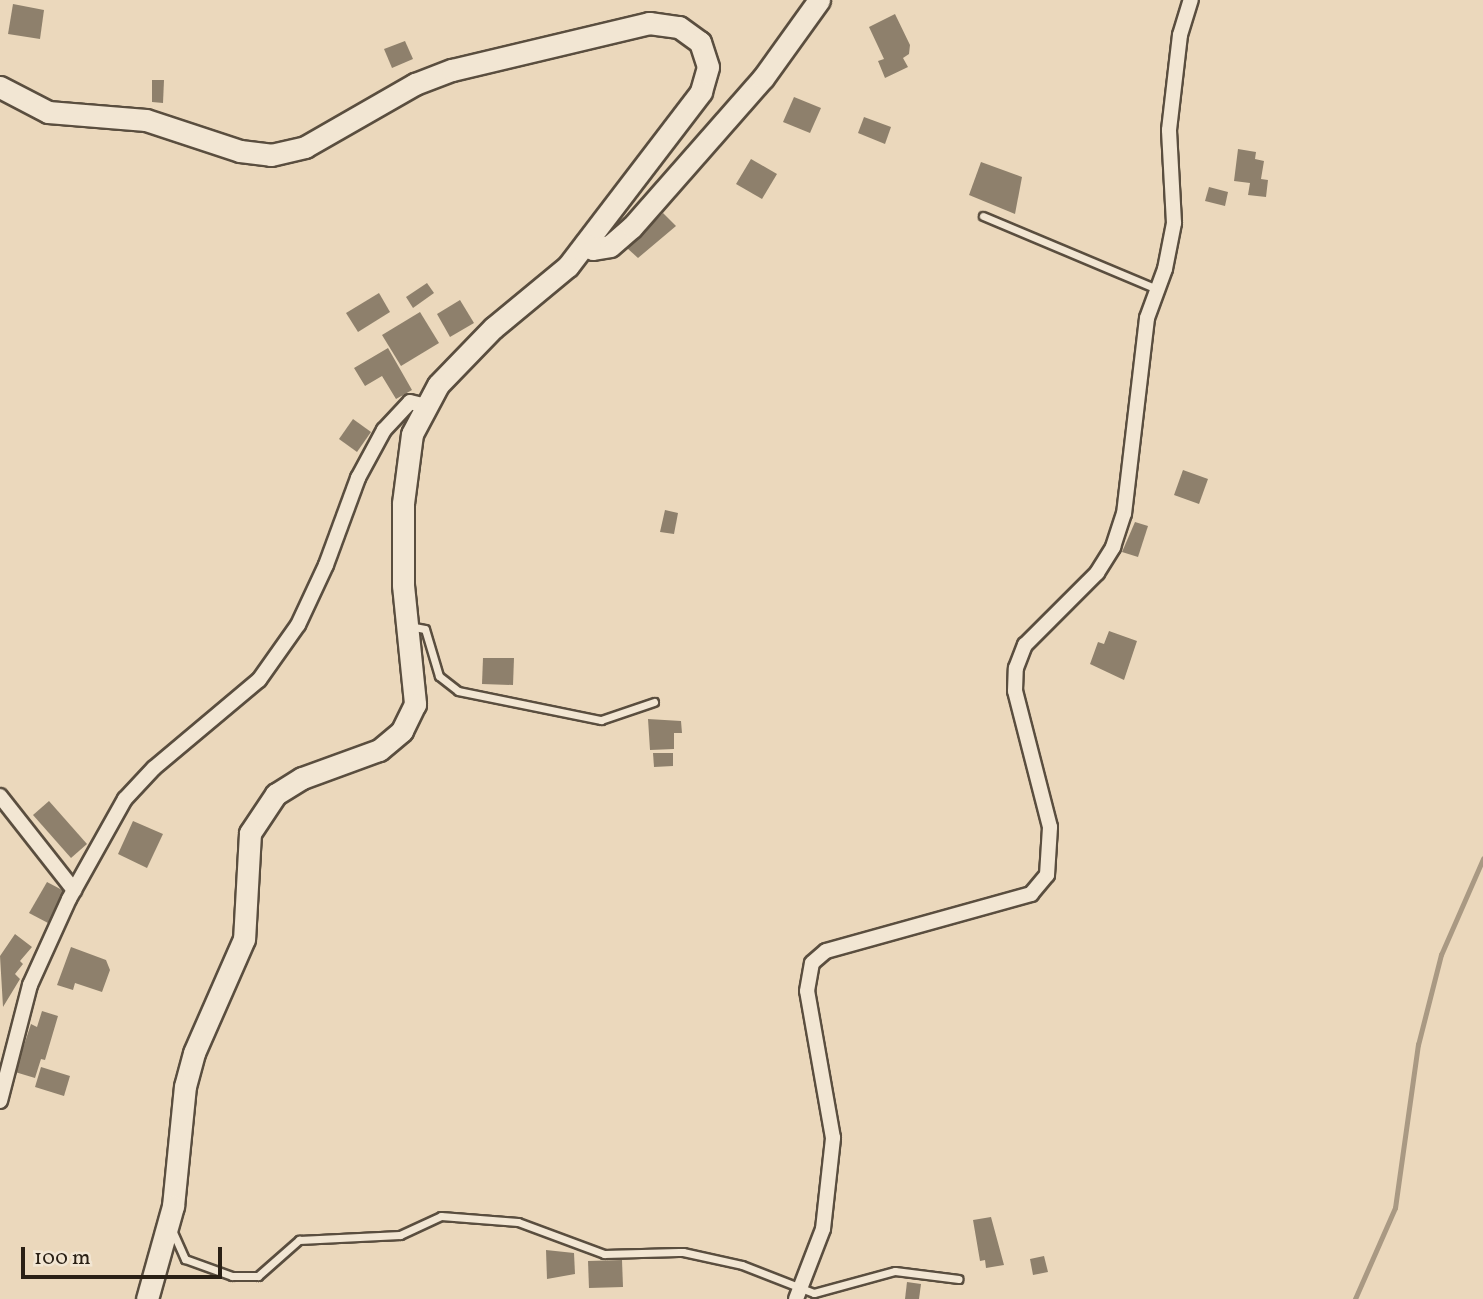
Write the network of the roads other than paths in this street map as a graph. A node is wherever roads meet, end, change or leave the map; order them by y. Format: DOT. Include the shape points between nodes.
graph roads {
  1 [pos="818,0"];
  2 [pos="1191,0"];
  3 [pos="0,87"];
  4 [pos="983,216"];
  5 [pos="585,244"];
  6 [pos="1158,290"];
  7 [pos="426,406"];
  8 [pos="408,626"];
  9 [pos="654,702"];
  10 [pos="0,796"];
  11 [pos="74,890"];
  12 [pos="0,1101"];
  13 [pos="169,1223"];
  14 [pos="958,1279"];
  15 [pos="798,1293"];
  16 [pos="147,1299"];
  1 -- 5 [label="main road" via="763,78 632,227 610,246 593,249"];
  2 -- 6 [label="street" via="1180,35 1169,130 1174,223"];
  3 -- 5 [label="main road" via="48,113 146,120 240,151 271,155 305,147 415,84 452,70 649,23 679,27 700,42 708,67 701,92"];
  4 -- 6 [label="lane"];
  5 -- 7 [label="main road" via="568,266 494,328 438,385"];
  6 -- 15 [label="street" via="1141,357 1124,514 1113,547 1097,573 1026,645 1016,668 1015,691 1050,827 1047,875 1031,894 826,951 812,964 807,992 833,1138 823,1229"];
  7 -- 8 [label="main road" via="412,434 403,503"];
  7 -- 11 [label="street" via="410,402 384,430 358,478 298,625 259,680 154,768 125,799"];
  8 -- 9 [label="lane" via="425,629 439,677 458,691 601,720"];
  8 -- 13 [label="main road" via="415,704 402,731 379,750 302,778 276,794 250,833 244,939 194,1054 185,1086"];
  10 -- 11 [label="street"];
  11 -- 12 [label="street" via="30,985"];
  13 -- 15 [label="lane" via="185,1259 232,1276 258,1276 299,1240 400,1235 441,1216 518,1222 604,1254 683,1252 743,1265"];
  13 -- 16 [label="main road"];
  14 -- 15 [label="lane" via="895,1271 814,1293"];
}
